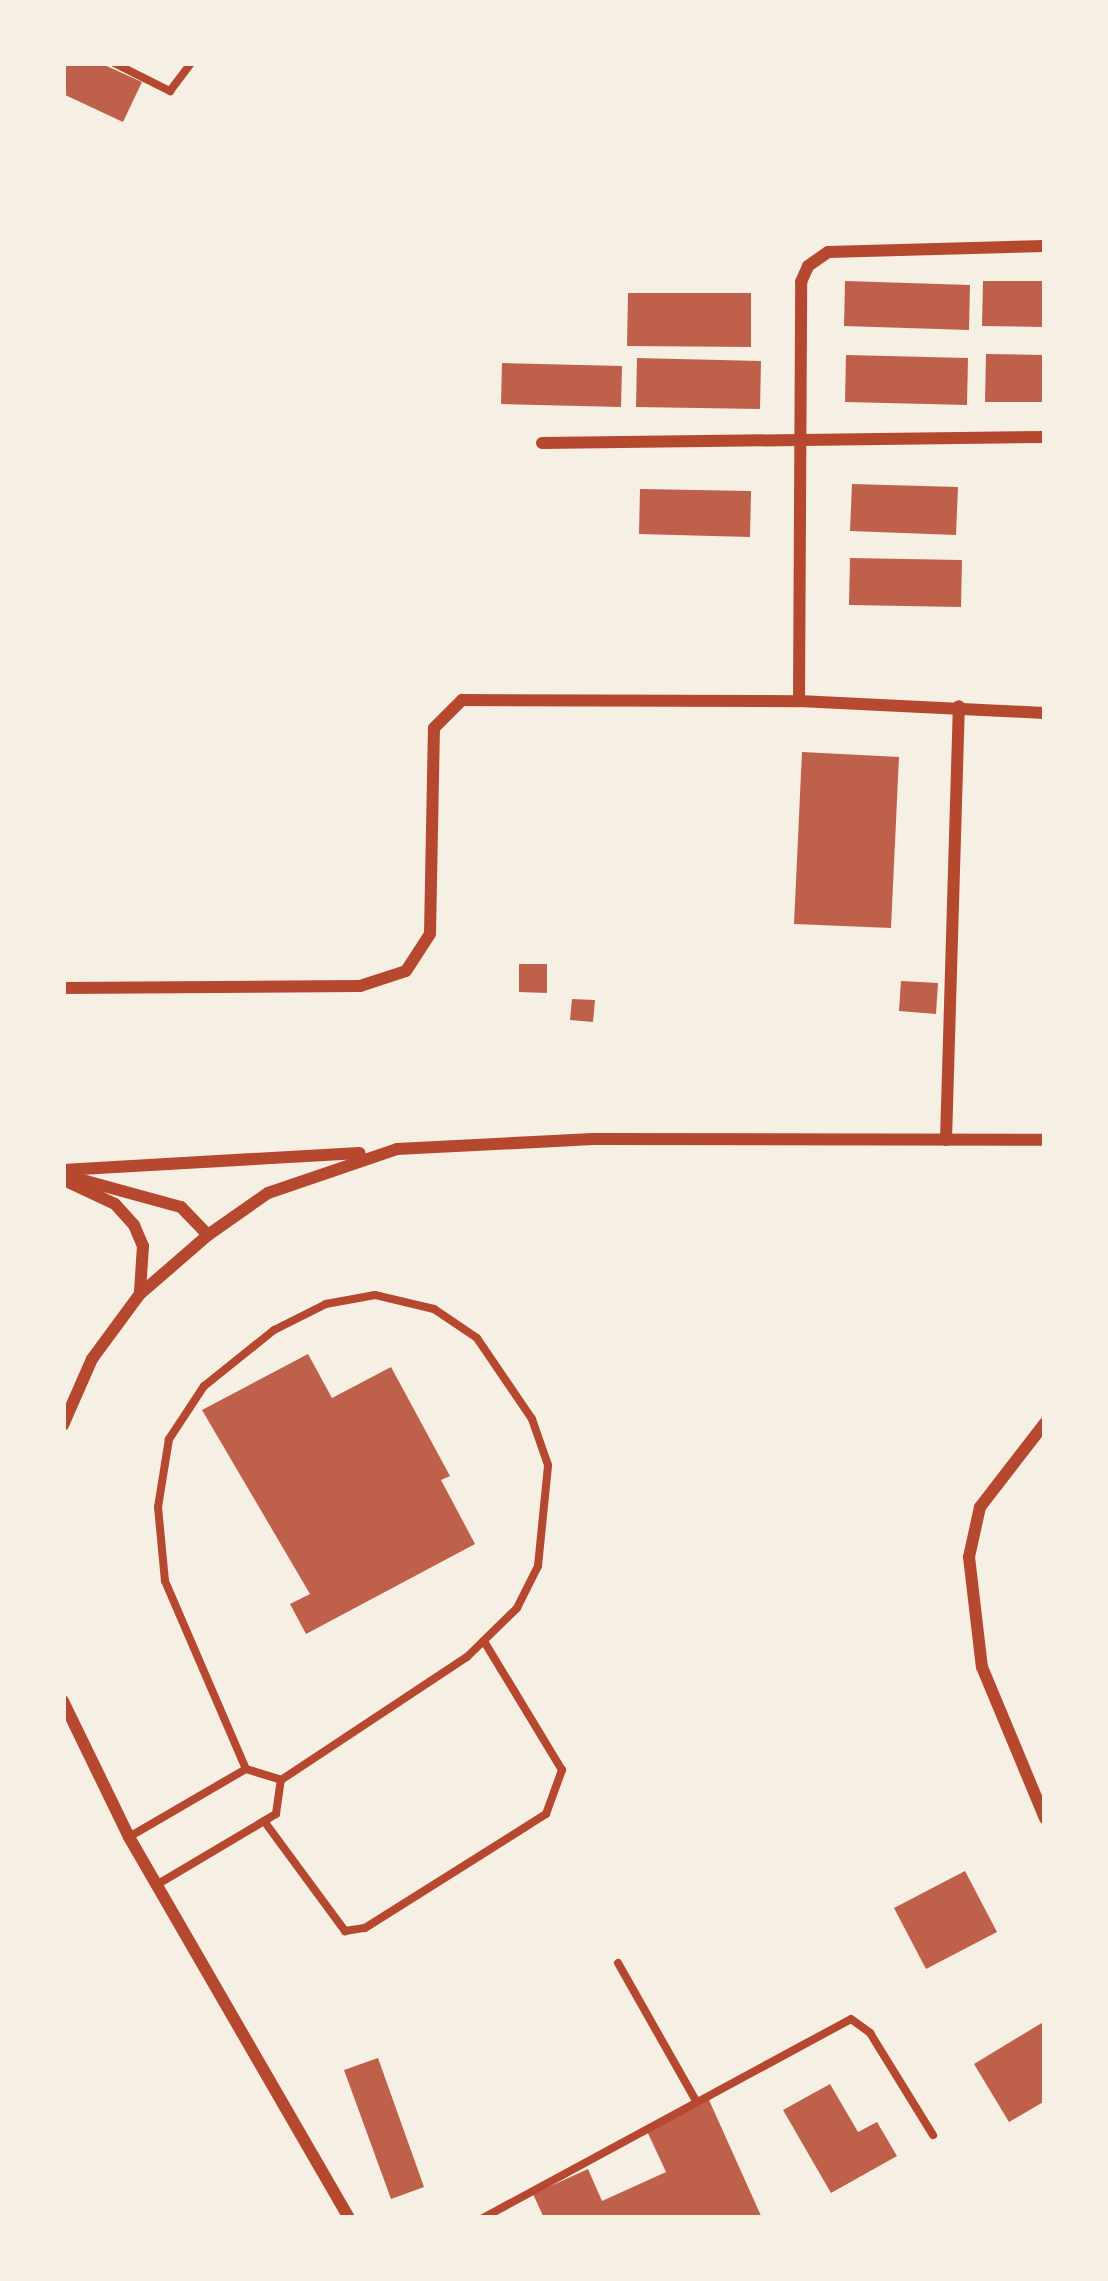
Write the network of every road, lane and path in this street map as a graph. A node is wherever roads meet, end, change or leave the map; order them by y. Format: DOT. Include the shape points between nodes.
graph roads {
  1 [pos="114,63"];
  2 [pos="191,63"];
  3 [pos="1045,246"];
  4 [pos="1045,437"];
  5 [pos="542,443"];
  6 [pos="800,446"];
  7 [pos="799,701"];
  8 [pos="959,706"];
  9 [pos="1045,713"];
  10 [pos="63,988"];
  11 [pos="946,1140"];
  12 [pos="1045,1140"];
  13 [pos="397,1148"];
  14 [pos="63,1175"];
  15 [pos="208,1234"];
  16 [pos="140,1294"];
  17 [pos="1045,1423"];
  18 [pos="63,1425"];
  19 [pos="484,1641"];
  20 [pos="63,1701"];
  21 [pos="246,1769"];
  22 [pos="280,1780"];
  23 [pos="1045,1818"];
  24 [pos="264,1821"];
  25 [pos="129,1837"];
  26 [pos="158,1884"];
  27 [pos="618,1964"];
  28 [pos="695,2099"];
  29 [pos="933,2135"];
  30 [pos="349,2218"];
  31 [pos="483,2218"];
  1 -- 2 [label="lane" via="170,91"];
  3 -- 6 [label="street" via="828,252 808,266 801,282"];
  4 -- 6 [label="street"];
  5 -- 6 [label="street"];
  6 -- 7 [label="street"];
  7 -- 8 [label="street"];
  7 -- 10 [label="street" via="462,700 434,728 430,934 406,971 360,986"];
  8 -- 9 [label="street"];
  8 -- 11 [label="street"];
  11 -- 12 [label="street"];
  11 -- 13 [label="street"];
  13 -- 14 [label="street"];
  13 -- 15 [label="street" via="268,1193"];
  14 -- 15 [label="street" via="181,1207"];
  14 -- 16 [label="street" via="115,1204 134,1225 144,1259"];
  15 -- 16 [label="street"];
  16 -- 18 [label="street" via="92,1359"];
  17 -- 23 [label="street" via="980,1507 969,1557 982,1667"];
  19 -- 21 [label="lane" via="517,1608 538,1567 548,1517 548,1465 505,1376 477,1338 434,1309 375,1295 326,1304 274,1330 204,1386 169,1439 158,1507 165,1581"];
  19 -- 22 [label="lane"];
  19 -- 24 [label="lane" via="562,1770 546,1814 364,1928 345,1931"];
  20 -- 25 [label="street"];
  21 -- 22 [label="lane"];
  21 -- 25 [label="lane"];
  22 -- 24 [label="lane" via="276,1814"];
  24 -- 26 [label="lane"];
  25 -- 26 [label="street"];
  26 -- 30 [label="street"];
  27 -- 28 [label="lane"];
  28 -- 29 [label="lane" via="851,2020 870,2033"];
  28 -- 31 [label="lane"];
}
